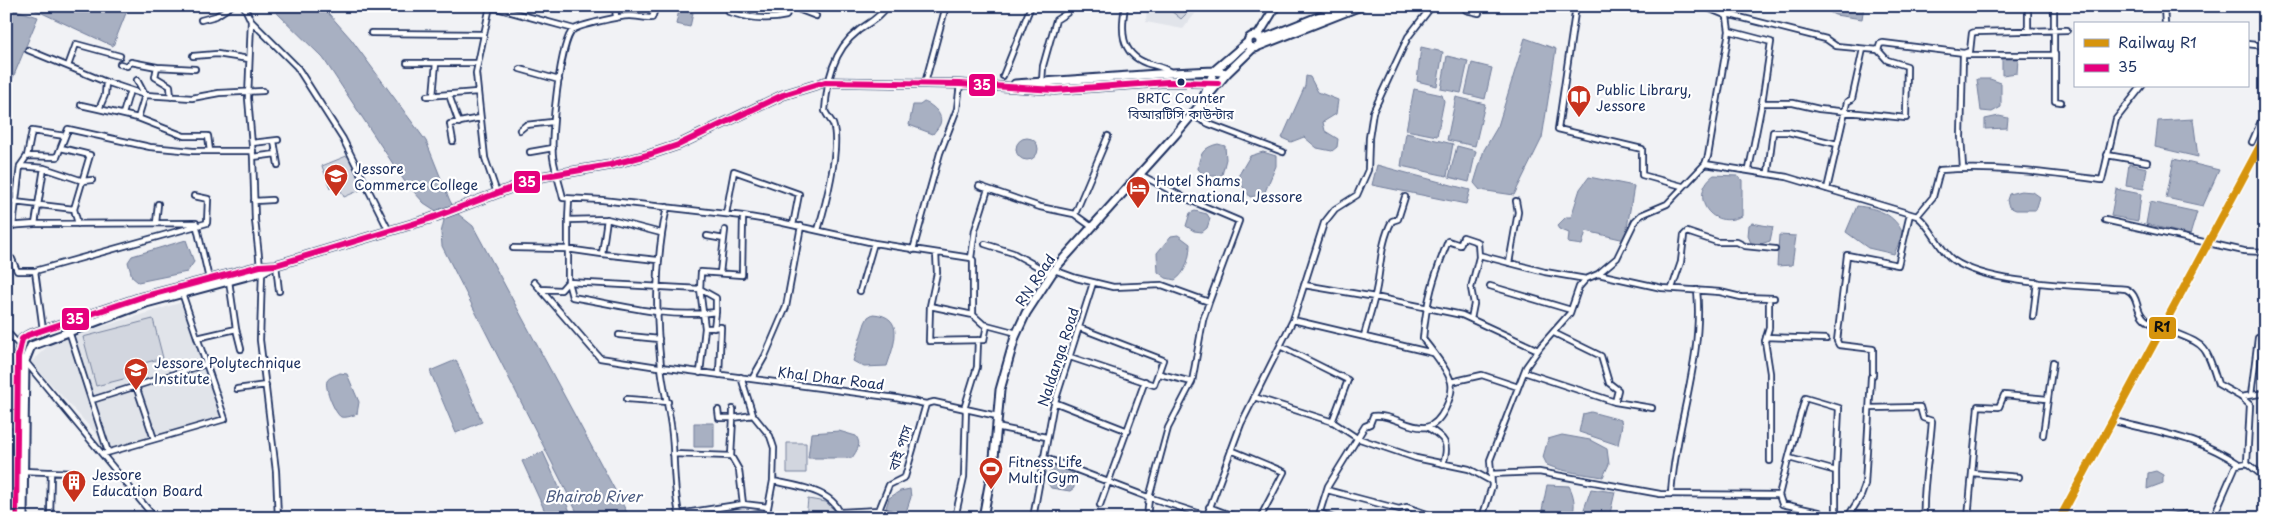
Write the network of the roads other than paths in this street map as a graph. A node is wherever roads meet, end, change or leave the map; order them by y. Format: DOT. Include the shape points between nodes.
graph roads {
  1 [pos="231,6"];
  2 [pos="244,6"];
  3 [pos="490,6"];
  4 [pos="615,6"];
  5 [pos="656,6"];
  6 [pos="789,6"];
  7 [pos="887,6"];
  8 [pos="946,6"];
  9 [pos="1031,6"];
  10 [pos="1069,6"];
  11 [pos="1125,6"];
  12 [pos="1276,6"];
  13 [pos="1345,6"];
  14 [pos="1361,6"];
  15 [pos="1432,6"];
  16 [pos="1464,6"];
  17 [pos="1481,6"];
  18 [pos="1559,6"];
  19 [pos="1703,6"];
  20 [pos="2054,6"];
  21 [pos="2164,6"];
  22 [pos="2264,6"];
  23 [pos="1576,7"];
  24 [pos="2028,7"];
  25 [pos="729,12"];
  26 [pos="1719,12"];
  27 [pos="816,16"];
  28 [pos="616,17"];
  29 [pos="202,20"];
  30 [pos="251,21"];
  31 [pos="2164,22"];
  32 [pos="574,29"];
  33 [pos="2054,30"];
  34 [pos="2067,30"];
  35 [pos="1728,31"];
  36 [pos="2028,31"];
  37 [pos="371,33"];
  38 [pos="483,34"];
  39 [pos="1256,43"];
  40 [pos="2248,44"];
  41 [pos="2264,45"];
  42 [pos="1863,49"];
  43 [pos="28,50"];
  44 [pos="1878,50"];
  45 [pos="2055,54"];
  46 [pos="120,56"];
  47 [pos="193,56"];
  48 [pos="249,59"];
  49 [pos="436,63"];
  50 [pos="477,63"];
  51 [pos="120,64"];
  52 [pos="407,64"];
  53 [pos="68,66"];
  54 [pos="157,68"];
  55 [pos="195,69"];
  56 [pos="520,69"];
  57 [pos="1214,71"];
  58 [pos="1172,73"];
  59 [pos="1227,73"];
  60 [pos="1003,76"];
  61 [pos="137,80"];
  62 [pos="559,80"];
  63 [pos="106,82"];
  64 [pos="829,82"];
  65 [pos="1042,82"];
  66 [pos="1209,82"];
  67 [pos="925,83"];
  68 [pos="1218,83"];
  69 [pos="960,84"];
  70 [pos="987,85"];
  71 [pos="2140,88"];
  72 [pos="130,90"];
  73 [pos="262,90"];
  74 [pos="248,92"];
  75 [pos="477,92"];
  76 [pos="145,95"];
  77 [pos="449,95"];
  78 [pos="171,97"];
  79 [pos="1202,102"];
  80 [pos="2061,102"];
  81 [pos="1762,103"];
  82 [pos="82,104"];
  83 [pos="98,109"];
  84 [pos="1845,111"];
  85 [pos="2265,112"];
  86 [pos="123,114"];
  87 [pos="1191,114"];
  88 [pos="138,118"];
  89 [pos="480,118"];
  90 [pos="552,122"];
  91 [pos="459,123"];
  92 [pos="520,130"];
  93 [pos="65,136"];
  94 [pos="1108,136"];
  95 [pos="453,141"];
  96 [pos="2252,142"];
  97 [pos="252,143"];
  98 [pos="1837,144"];
  99 [pos="61,148"];
  100 [pos="553,148"];
  101 [pos="210,151"];
  102 [pos="253,151"];
  103 [pos="530,152"];
  104 [pos="1282,152"];
  105 [pos="276,154"];
  106 [pos="27,156"];
  107 [pos="2107,156"];
  108 [pos="253,157"];
  109 [pos="2147,162"];
  110 [pos="1705,164"];
  111 [pos="278,165"];
  112 [pos="20,166"];
  113 [pos="44,168"];
  114 [pos="1963,168"];
  115 [pos="1749,169"];
  116 [pos="1768,172"];
  117 [pos="557,174"];
  118 [pos="1139,174"];
  119 [pos="92,180"];
  120 [pos="83,181"];
  121 [pos="978,186"];
  122 [pos="1682,186"];
  123 [pos="988,189"];
  124 [pos="1828,189"];
  125 [pos="497,193"];
  126 [pos="194,196"];
  127 [pos="1405,197"];
  128 [pos="569,199"];
  129 [pos="272,200"];
  130 [pos="6,201"];
  131 [pos="254,201"];
  132 [pos="1516,201"];
  133 [pos="15,203"];
  134 [pos="158,204"];
  135 [pos="38,205"];
  136 [pos="667,207"];
  137 [pos="74,209"];
  138 [pos="726,214"];
  139 [pos="1076,214"];
  140 [pos="1910,214"];
  141 [pos="743,216"];
  142 [pos="1917,216"];
  143 [pos="607,219"];
  144 [pos="568,220"];
  145 [pos="2105,220"];
  146 [pos="156,223"];
  147 [pos="35,224"];
  148 [pos="78,224"];
  149 [pos="793,225"];
  150 [pos="6,226"];
  151 [pos="13,226"];
  152 [pos="801,226"];
  153 [pos="196,227"];
  154 [pos="1092,227"];
  155 [pos="725,230"];
  156 [pos="818,230"];
  157 [pos="390,231"];
  158 [pos="661,233"];
  159 [pos="707,236"];
  160 [pos="724,239"];
  161 [pos="874,243"];
  162 [pos="985,244"];
  163 [pos="513,248"];
  164 [pos="567,249"];
  165 [pos="1775,249"];
  166 [pos="913,250"];
  167 [pos="2265,252"];
  168 [pos="602,254"];
  169 [pos="936,254"];
  170 [pos="1479,255"];
  171 [pos="6,256"];
  172 [pos="971,258"];
  173 [pos="657,260"];
  174 [pos="1509,263"];
  175 [pos="276,265"];
  176 [pos="261,269"];
  177 [pos="35,271"];
  178 [pos="1053,272"];
  179 [pos="720,273"];
  180 [pos="1598,274"];
  181 [pos="209,279"];
  182 [pos="1586,279"];
  183 [pos="229,281"];
  184 [pos="534,282"];
  185 [pos="568,282"];
  186 [pos="2037,282"];
  187 [pos="1093,283"];
  188 [pos="656,285"];
  189 [pos="1304,286"];
  190 [pos="1490,286"];
  191 [pos="1672,288"];
  192 [pos="540,289"];
  193 [pos="700,289"];
  194 [pos="1697,290"];
  195 [pos="279,291"];
  196 [pos="860,292"];
  197 [pos="182,293"];
  198 [pos="1375,297"];
  199 [pos="1209,302"];
  200 [pos="930,306"];
  201 [pos="1426,307"];
  202 [pos="1571,310"];
  203 [pos="658,312"];
  204 [pos="716,312"];
  205 [pos="701,314"];
  206 [pos="973,315"];
  207 [pos="2033,317"];
  208 [pos="1471,319"];
  209 [pos="1293,320"];
  210 [pos="987,325"];
  211 [pos="705,328"];
  212 [pos="714,328"];
  213 [pos="1080,328"];
  214 [pos="236,329"];
  215 [pos="43,330"];
  216 [pos="6,331"];
  217 [pos="69,331"];
  218 [pos="1016,333"];
  219 [pos="1554,333"];
  220 [pos="619,335"];
  221 [pos="1364,336"];
  222 [pos="1766,337"];
  223 [pos="197,338"];
  224 [pos="2258,338"];
  225 [pos="659,339"];
  226 [pos="1826,339"];
  227 [pos="978,340"];
  228 [pos="20,346"];
  229 [pos="1280,346"];
  230 [pos="241,349"];
  231 [pos="1538,350"];
  232 [pos="1434,354"];
  233 [pos="1070,357"];
  234 [pos="25,361"];
  235 [pos="2053,362"];
  236 [pos="206,364"];
  237 [pos="659,367"];
  238 [pos="1524,372"];
  239 [pos="700,373"];
  240 [pos="1160,374"];
  241 [pos="719,375"];
  242 [pos="741,378"];
  243 [pos="752,379"];
  244 [pos="1144,381"];
  245 [pos="1192,382"];
  246 [pos="1451,382"];
  247 [pos="266,385"];
  248 [pos="136,386"];
  249 [pos="1518,387"];
  250 [pos="237,389"];
  251 [pos="2265,393"];
  252 [pos="2251,396"];
  253 [pos="1254,397"];
  254 [pos="2241,397"];
  255 [pos="2047,398"];
  256 [pos="627,399"];
  257 [pos="92,400"];
  258 [pos="668,402"];
  259 [pos="1054,402"];
  260 [pos="1615,402"];
  261 [pos="926,404"];
  262 [pos="1652,408"];
  263 [pos="1870,408"];
  264 [pos="733,409"];
  265 [pos="965,409"];
  266 [pos="718,410"];
  267 [pos="754,415"];
  268 [pos="997,416"];
  269 [pos="733,418"];
  270 [pos="1332,422"];
  271 [pos="2118,422"];
  272 [pos="6,425"];
  273 [pos="17,425"];
  274 [pos="996,427"];
  275 [pos="1427,427"];
  276 [pos="1128,430"];
  277 [pos="2044,434"];
  278 [pos="1046,437"];
  279 [pos="1357,438"];
  280 [pos="154,439"];
  281 [pos="1231,450"];
  282 [pos="106,453"];
  283 [pos="674,454"];
  284 [pos="731,456"];
  285 [pos="1043,457"];
  286 [pos="1789,458"];
  287 [pos="1770,461"];
  288 [pos="2247,463"];
  289 [pos="1443,464"];
  290 [pos="2240,464"];
  291 [pos="23,471"];
  292 [pos="1836,471"];
  293 [pos="51,472"];
  294 [pos="1972,472"];
  295 [pos="74,473"];
  296 [pos="1490,474"];
  297 [pos="2019,477"];
  298 [pos="2265,478"];
  299 [pos="773,481"];
  300 [pos="1491,481"];
  301 [pos="1108,482"];
  302 [pos="1327,490"];
  303 [pos="1672,494"];
  304 [pos="1779,495"];
  305 [pos="1149,498"];
  306 [pos="742,504"];
  307 [pos="1100,505"];
  308 [pos="6,506"];
  309 [pos="16,506"];
  310 [pos="768,507"];
  311 [pos="1209,507"];
  312 [pos="879,510"];
  313 [pos="841,515"];
  314 [pos="680,516"];
  315 [pos="1319,516"];
  316 [pos="1206,517"];
  317 [pos="16,518"];
  318 [pos="23,518"];
  319 [pos="50,518"];
  320 [pos="155,518"];
  321 [pos="278,518"];
  322 [pos="766,518"];
  323 [pos="904,518"];
  324 [pos="955,518"];
  325 [pos="983,518"];
  326 [pos="1033,518"];
  327 [pos="1147,518"];
  328 [pos="1238,518"];
  329 [pos="1260,518"];
  330 [pos="1333,518"];
  331 [pos="1438,518"];
  332 [pos="1482,518"];
  333 [pos="1818,518"];
  334 [pos="1836,518"];
  335 [pos="1847,518"];
  336 [pos="1924,518"];
  337 [pos="1968,518"];
  338 [pos="2095,518"];
  339 [pos="2141,518"];
  340 [pos="2165,518"];
  341 [pos="2194,518"];
  342 [pos="2213,518"];
  1 -- 29 [label="street"];
  2 -- 30 [label="street"];
  3 -- 32 [label="street"];
  3 -- 38 [label="street"];
  4 -- 28 [label="street"];
  5 -- 28 [label="street" via="652,18"];
  6 -- 25 [label="street" via="786,16 780,17 750,19"];
  6 -- 27 [label="street"];
  7 -- 64 [label="street" via="879,17 846,40"];
  8 -- 67 [label="street"];
  9 -- 60 [label="street"];
  10 -- 65 [label="street" via="1068,13 1056,20 1043,66"];
  11 -- 58 [label="street" via="1123,37 1129,53"];
  12 -- 39 [label="highway"];
  13 -- 39 [label="highway"];
  14 -- 39 [label="highway"];
  15 -- 189 [label="street" via="1408,37 1374,112 1368,170 1357,195 1335,209 1324,223"];
  16 -- 17 [label="street" via="1466,10 1479,13"];
  18 -- 23 [label="street"];
  19 -- 26 [label="street"];
  20 -- 33 [label="street"];
  21 -- 31 [label="street"];
  22 -- 41 [label="street"];
  23 -- 122 [label="street" via="1558,129 1642,148 1642,175"];
  24 -- 36 [label="street"];
  26 -- 35 [label="street" via="1727,17"];
  26 -- 42 [label="street" via="1826,39 1836,46"];
  28 -- 32 [label="street"];
  30 -- 48 [label="street"];
  30 -- 157 [label="street" via="297,68 343,139"];
  32 -- 62 [label="street" via="569,36"];
  33 -- 34 [label="street"];
  33 -- 36 [label="street"];
  33 -- 45 [label="street"];
  35 -- 81 [label="street" via="1771,42"];
  35 -- 110 [label="street" via="1720,93"];
  36 -- 44 [label="street" via="1972,33 1970,50 1964,53 1883,43"];
  37 -- 38 [label="street"];
  38 -- 50 [label="street"];
  39 -- 57 [label="highway"];
  39 -- 59 [label="highway, RN Road"];
  40 -- 41 [label="street"];
  42 -- 44 [label="street"];
  42 -- 84 [label="street" via="1852,99 1847,102"];
  43 -- 53 [label="street"];
  44 -- 84 [label="street" via="1887,60 1907,66 1906,118"];
  45 -- 80 [label="street" via="2055,100"];
  45 -- 114 [label="street" via="1964,54"];
  46 -- 53 [label="street" via="76,44"];
  47 -- 48 [label="street" via="217,54"];
  48 -- 74 [label="street"];
  49 -- 50 [label="street"];
  49 -- 52 [label="street"];
  49 -- 77 [label="street" via="430,96"];
  50 -- 75 [label="street"];
  51 -- 54 [label="street" via="127,66 131,62"];
  53 -- 63 [label="street"];
  54 -- 55 [label="street"];
  54 -- 78 [label="street" via="155,77 170,86"];
  56 -- 62 [label="street"];
  57 -- 58 [label="highway"];
  57 -- 59 [label="highway"];
  57 -- 66 [label="highway, RN Road"];
  58 -- 65 [label="highway"];
  59 -- 68 [label="highway, RN Road"];
  61 -- 76 [label="street"];
  62 -- 100 [label="street"];
  63 -- 72 [label="street"];
  63 -- 83 [label="street" via="105,95"];
  64 -- 67 [label="highway"];
  64 -- 117 [label="highway" via="783,95 651,154"];
  64 -- 156 [label="street" via="825,111 833,124 832,163"];
  65 -- 70 [label="highway"];
  66 -- 68 [label="highway"];
  66 -- 70 [label="highway" via="1054,90"];
  66 -- 79 [label="highway, RN Road"];
  67 -- 69 [label="highway"];
  68 -- 79 [label="highway, RN Road"];
  69 -- 70 [label="highway"];
  69 -- 166 [label="street" via="956,109"];
  71 -- 107 [label="street" via="2116,119"];
  72 -- 76 [label="street"];
  72 -- 86 [label="street"];
  73 -- 74 [label="street"];
  74 -- 78 [label="street"];
  74 -- 97 [label="street"];
  75 -- 77 [label="street"];
  75 -- 89 [label="street"];
  76 -- 78 [label="street"];
  76 -- 88 [label="street"];
  77 -- 91 [label="street"];
  79 -- 87 [label="highway, RN Road"];
  81 -- 84 [label="street" via="1793,103"];
  81 -- 115 [label="street"];
  82 -- 83 [label="street"];
  83 -- 86 [label="street"];
  84 -- 98 [label="street"];
  85 -- 96 [label="street"];
  86 -- 88 [label="street"];
  87 -- 104 [label="street"];
  87 -- 118 [label="highway, RN Road"];
  88 -- 101 [label="street" via="184,136 208,136"];
  89 -- 91 [label="street"];
  89 -- 125 [label="street" via="485,158"];
  90 -- 92 [label="street" via="526,125"];
  91 -- 95 [label="street" via="450,124"];
  93 -- 99 [label="street"];
  93 -- 101 [label="street" via="68,129 150,147"];
  93 -- 106 [label="street" via="32,132"];
  94 -- 139 [label="street"];
  97 -- 102 [label="street"];
  97 -- 105 [label="street" via="276,141"];
  98 -- 116 [label="street" via="1788,132 1773,132"];
  98 -- 124 [label="street"];
  99 -- 106 [label="street" via="57,157"];
  99 -- 120 [label="street" via="90,156"];
  100 -- 103 [label="street"];
  100 -- 117 [label="street"];
  101 -- 102 [label="street"];
  102 -- 108 [label="street"];
  105 -- 108 [label="street"];
  105 -- 111 [label="street"];
  106 -- 112 [label="street"];
  107 -- 109 [label="street"];
  107 -- 114 [label="street" via="2102,180 2016,169"];
  108 -- 131 [label="street"];
  110 -- 115 [label="street"];
  110 -- 122 [label="street"];
  112 -- 113 [label="street"];
  112 -- 133 [label="street"];
  113 -- 120 [label="street"];
  113 -- 135 [label="street"];
  114 -- 142 [label="street" via="1940,170 1933,197"];
  115 -- 116 [label="street"];
  116 -- 124 [label="street"];
  117 -- 125 [label="highway" via="523,181"];
  117 -- 128 [label="street" via="563,198"];
  118 -- 154 [label="highway, RN Road"];
  118 -- 199 [label="street" via="1239,221"];
  119 -- 120 [label="street"];
  120 -- 137 [label="street"];
  121 -- 123 [label="street"];
  122 -- 180 [label="street" via="1666,204 1635,221 1617,258"];
  123 -- 139 [label="street" via="1048,209"];
  123 -- 172 [label="street" via="975,230"];
  124 -- 140 [label="street"];
  125 -- 157 [label="highway"];
  126 -- 153 [label="street" via="208,199 207,223"];
  127 -- 198 [label="street" via="1398,219 1392,221 1388,229 1379,262"];
  128 -- 136 [label="street"];
  128 -- 144 [label="street"];
  129 -- 131 [label="street"];
  130 -- 133 [label="street"];
  131 -- 176 [label="street"];
  132 -- 174 [label="street" via="1518,212"];
  133 -- 135 [label="street"];
  133 -- 151 [label="street"];
  134 -- 146 [label="street"];
  135 -- 137 [label="street"];
  135 -- 147 [label="street"];
  136 -- 138 [label="street"];
  136 -- 158 [label="street"];
  137 -- 148 [label="street"];
  138 -- 141 [label="street"];
  138 -- 149 [label="street" via="734,171 799,194"];
  139 -- 154 [label="street"];
  140 -- 142 [label="street"];
  140 -- 263 [label="street" via="1898,266 1847,255 1837,341 1839,345 1873,349"];
  141 -- 149 [label="street"];
  141 -- 179 [label="street" via="742,275"];
  142 -- 186 [label="street" via="1958,263 1989,274"];
  143 -- 144 [label="street"];
  143 -- 158 [label="street"];
  143 -- 168 [label="street"];
  144 -- 164 [label="street"];
  145 -- 167 [label="street" via="2244,251"];
  146 -- 148 [label="street"];
  146 -- 153 [label="street" via="196,223"];
  147 -- 148 [label="street"];
  147 -- 151 [label="street"];
  149 -- 152 [label="street"];
  150 -- 151 [label="street"];
  152 -- 156 [label="street"];
  152 -- 243 [label="street" via="786,307"];
  153 -- 177 [label="street"];
  153 -- 181 [label="street"];
  154 -- 178 [label="highway, RN Road"];
  155 -- 160 [label="street"];
  156 -- 161 [label="street"];
  157 -- 175 [label="highway"];
  158 -- 173 [label="street"];
  159 -- 160 [label="street"];
  160 -- 179 [label="street"];
  161 -- 166 [label="street"];
  161 -- 196 [label="street"];
  162 -- 178 [label="street"];
  163 -- 164 [label="street"];
  164 -- 168 [label="street"];
  164 -- 185 [label="street"];
  165 -- 191 [label="street" via="1717,242 1686,232"];
  166 -- 169 [label="street"];
  168 -- 173 [label="street"];
  169 -- 172 [label="street"];
  169 -- 200 [label="street" via="935,290"];
  170 -- 174 [label="street"];
  170 -- 201 [label="street" via="1478,242 1463,237 1460,246 1448,241 1432,281"];
  170 -- 208 [label="street" via="1471,288 1474,304"];
  171 -- 177 [label="street" via="12,259 17,271"];
  172 -- 206 [label="street"];
  173 -- 188 [label="street"];
  174 -- 182 [label="street"];
  175 -- 176 [label="highway"];
  175 -- 195 [label="street"];
  176 -- 181 [label="highway"];
  176 -- 183 [label="highway"];
  176 -- 247 [label="street" via="260,340"];
  177 -- 215 [label="street"];
  178 -- 187 [label="street"];
  178 -- 218 [label="highway, RN Road"];
  179 -- 193 [label="street" via="700,272"];
  180 -- 182 [label="street"];
  180 -- 191 [label="street"];
  181 -- 215 [label="highway"];
  182 -- 202 [label="street" via="1579,287"];
  183 -- 197 [label="highway"];
  183 -- 214 [label="street"];
  184 -- 192 [label="street, Khal Dhar Road"];
  185 -- 188 [label="street"];
  185 -- 192 [label="street" via="561,290"];
  185 -- 203 [label="street" via="572,297"];
  186 -- 207 [label="street"];
  186 -- 254 [label="street" via="2126,289 2136,299 2142,317 2204,347 2218,384"];
  187 -- 199 [label="street" via="1128,288 1162,285"];
  187 -- 213 [label="street, Naldanga Road"];
  188 -- 193 [label="street"];
  188 -- 203 [label="street"];
  189 -- 198 [label="street"];
  189 -- 209 [label="street"];
  190 -- 202 [label="street"];
  191 -- 194 [label="street"];
  192 -- 237 [label="street, Khal Dhar Road" via="600,358"];
  193 -- 204 [label="street" via="716,298"];
  193 -- 205 [label="street"];
  194 -- 222 [label="street" via="1772,298"];
  194 -- 303 [label="street" via="1699,308 1693,364 1673,463"];
  197 -- 217 [label="highway"];
  197 -- 223 [label="street"];
  198 -- 201 [label="street"];
  198 -- 221 [label="street"];
  199 -- 245 [label="street"];
  200 -- 206 [label="street"];
  200 -- 227 [label="street" via="929,341"];
  201 -- 208 [label="street"];
  201 -- 232 [label="street" via="1423,339"];
  202 -- 219 [label="street"];
  203 -- 205 [label="street"];
  203 -- 225 [label="street"];
  204 -- 205 [label="street"];
  204 -- 212 [label="street"];
  205 -- 211 [label="street"];
  206 -- 210 [label="street"];
  208 -- 231 [label="street"];
  209 -- 221 [label="street"];
  209 -- 229 [label="street"];
  210 -- 218 [label="street"];
  210 -- 227 [label="street" via="984,340"];
  211 -- 212 [label="street"];
  211 -- 239 [label="street"];
  212 -- 241 [label="street" via="721,327"];
  213 -- 233 [label="street, Naldanga Road"];
  213 -- 240 [label="street" via="1163,360"];
  214 -- 223 [label="street"];
  214 -- 230 [label="street"];
  215 -- 228 [label="highway" via="22,339"];
  216 -- 228 [label="street"];
  217 -- 234 [label="highway" via="35,343"];
  217 -- 257 [label="street"];
  218 -- 268 [label="highway, RN Road" via="1000,390"];
  219 -- 231 [label="street"];
  219 -- 260 [label="street" via="1601,356 1609,383 1618,390"];
  220 -- 225 [label="street"];
  221 -- 232 [label="street"];
  222 -- 226 [label="street"];
  222 -- 287 [label="street" via="1770,373"];
  223 -- 236 [label="street"];
  224 -- 252 [label="street"];
  225 -- 237 [label="street"];
  227 -- 265 [label="street" via="977,367"];
  228 -- 273 [label="highway"];
  229 -- 253 [label="street"];
  229 -- 270 [label="street" via="1348,380"];
  231 -- 238 [label="street"];
  232 -- 246 [label="street"];
  233 -- 244 [label="street"];
  233 -- 259 [label="street, Naldanga Road"];
  234 -- 282 [label="street"];
  234 -- 291 [label="highway"];
  235 -- 255 [label="street"];
  236 -- 248 [label="street"];
  236 -- 280 [label="street" via="225,419"];
  237 -- 239 [label="street, Khal Dhar Road"];
  237 -- 258 [label="street"];
  238 -- 249 [label="street"];
  238 -- 260 [label="street"];
  239 -- 241 [label="street, Khal Dhar Road"];
  240 -- 244 [label="street" via="1155,384"];
  240 -- 245 [label="street"];
  241 -- 242 [label="street, Khal Dhar Road"];
  242 -- 243 [label="street, Khal Dhar Road"];
  242 -- 267 [label="street"];
  243 -- 261 [label="street, Khal Dhar Road"];
  244 -- 276 [label="street"];
  245 -- 305 [label="street" via="1168,428"];
  246 -- 249 [label="street" via="1482,375"];
  246 -- 275 [label="street" via="1437,422"];
  247 -- 250 [label="street"];
  247 -- 321 [label="street"];
  248 -- 257 [label="street"];
  248 -- 280 [label="street"];
  249 -- 296 [label="street" via="1490,460"];
  251 -- 252 [label="street"];
  252 -- 254 [label="street"];
  253 -- 270 [label="street"];
  253 -- 281 [label="street"];
  254 -- 288 [label="street" via="2250,405"];
  255 -- 277 [label="street"];
  255 -- 294 [label="street" via="2004,395 1999,407 1978,406"];
  256 -- 258 [label="street"];
  257 -- 282 [label="street"];
  258 -- 283 [label="street"];
  259 -- 276 [label="street"];
  259 -- 278 [label="street, Naldanga Road"];
  260 -- 262 [label="street"];
  261 -- 265 [label="street, Khal Dhar Road" via="934,402"];
  261 -- 312 [label="street, বাই পাস" via="905,477 889,485"];
  263 -- 335 [label="street" via="1865,485"];
  263 -- 336 [label="street" via="1920,407 1923,418 1932,421"];
  264 -- 269 [label="street"];
  265 -- 268 [label="street, Khal Dhar Road"];
  265 -- 324 [label="street" via="964,476"];
  266 -- 269 [label="street" via="719,418"];
  267 -- 269 [label="street"];
  267 -- 299 [label="street" via="770,436 774,448"];
  268 -- 274 [label="highway, RN Road"];
  269 -- 284 [label="street"];
  270 -- 279 [label="street"];
  271 -- 290 [label="street" via="2195,440"];
  272 -- 273 [label="street"];
  273 -- 309 [label="highway"];
  274 -- 278 [label="street"];
  274 -- 325 [label="highway, RN Road"];
  275 -- 279 [label="street" via="1373,416"];
  275 -- 289 [label="street" via="1442,436 1445,442 1447,452"];
  276 -- 301 [label="street"];
  278 -- 285 [label="street, Naldanga Road"];
  279 -- 289 [label="street"];
  279 -- 302 [label="street"];
  280 -- 282 [label="street"];
  281 -- 311 [label="street"];
  281 -- 329 [label="street" via="1284,472"];
  282 -- 320 [label="street"];
  283 -- 284 [label="street"];
  283 -- 314 [label="street"];
  284 -- 306 [label="street" via="739,470"];
  285 -- 301 [label="street"];
  285 -- 326 [label="street, Naldanga Road"];
  286 -- 292 [label="street"];
  286 -- 292 [label="street" via="1805,398 1839,408"];
  286 -- 304 [label="street"];
  288 -- 290 [label="street"];
  288 -- 298 [label="street"];
  289 -- 300 [label="street" via="1469,470"];
  290 -- 342 [label="street" via="2236,465"];
  291 -- 293 [label="street"];
  291 -- 318 [label="highway"];
  292 -- 334 [label="street"];
  293 -- 295 [label="street"];
  293 -- 319 [label="street"];
  294 -- 297 [label="street"];
  294 -- 337 [label="street"];
  296 -- 300 [label="street"];
  296 -- 303 [label="street" via="1539,472"];
  299 -- 310 [label="street"];
  299 -- 313 [label="street" via="820,494"];
  300 -- 332 [label="street"];
  301 -- 305 [label="street"];
  301 -- 307 [label="street"];
  302 -- 315 [label="street"];
  302 -- 331 [label="street" via="1399,509 1407,507"];
  303 -- 304 [label="street"];
  304 -- 333 [label="street" via="1782,504 1819,512"];
  305 -- 316 [label="street"];
  305 -- 327 [label="street"];
  306 -- 310 [label="street"];
  306 -- 314 [label="street"];
  308 -- 309 [label="street"];
  309 -- 317 [label="highway"];
  310 -- 322 [label="street"];
  311 -- 316 [label="street"];
  311 -- 328 [label="street"];
  312 -- 313 [label="street"];
  312 -- 323 [label="street"];
  315 -- 330 [label="street"];
  338 -- 339 [label="street" via="2096,515"];
  340 -- 341 [label="street" via="2189,514"];
}
